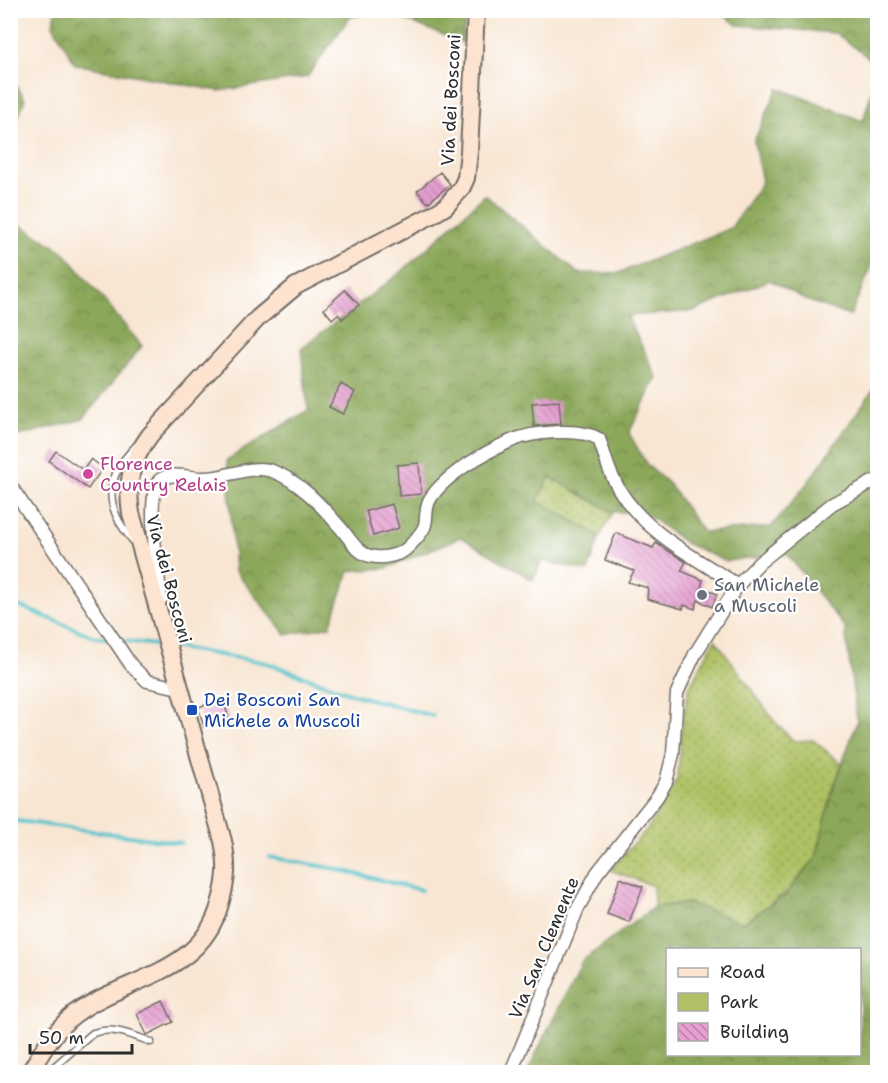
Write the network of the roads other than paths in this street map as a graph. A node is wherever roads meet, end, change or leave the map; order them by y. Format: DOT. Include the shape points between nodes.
graph roads {
  1 [pos="476,10"];
  2 [pos="878,479"];
  3 [pos="10,485"];
  4 [pos="738,585"];
  5 [pos="160,622"];
  6 [pos="179,688"];
  7 [pos="151,1042"];
  8 [pos="30,1072"];
  9 [pos="48,1072"];
  10 [pos="511,1072"];
  1 -- 5 [label="main road, Via dei Bosconi" via="469,152 466,178 458,194 430,216 296,286 272,304 145,443 133,463 131,513"];
  2 -- 4 [label="street, Via San Clemente" via="832,504"];
  3 -- 6 [label="street" via="131,665 147,681"];
  4 -- 5 [label="street" via="645,520 612,477 599,439 592,434 538,434 512,440 445,482 426,509 425,526 407,548 395,555 370,556 359,551 302,489 271,471 253,469 218,478 161,478 152,509 162,603"];
  4 -- 10 [label="street, Via San Clemente" via="695,654 677,693 673,754 666,782 587,890"];
  5 -- 6 [label="main road, Via dei Bosconi"];
  6 -- 8 [label="main road, Via dei Bosconi" via="227,859 218,912 201,942 173,965 74,1015 53,1036"];
  7 -- 9 [label="lane" via="119,1031 100,1030"];
}
